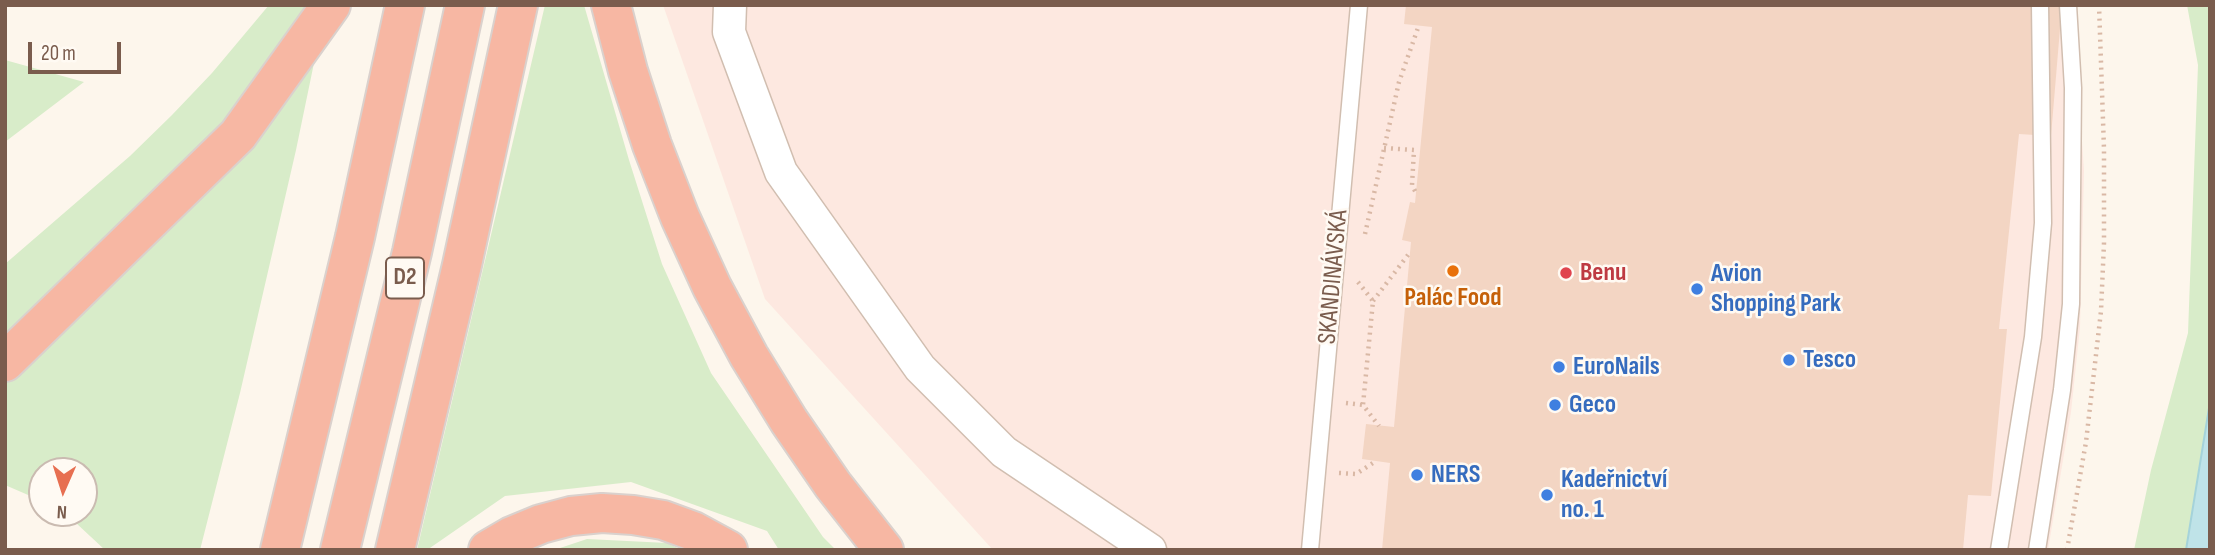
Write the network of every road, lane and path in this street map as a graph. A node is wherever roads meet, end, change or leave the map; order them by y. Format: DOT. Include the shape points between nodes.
graph roads {
  1 [pos="331,5"];
  2 [pos="405,5"];
  3 [pos="465,5"];
  4 [pos="518,5"];
  5 [pos="611,5"];
  6 [pos="730,5"];
  7 [pos="1359,5"];
  8 [pos="2040,5"];
  9 [pos="2068,5"];
  10 [pos="1419,25"];
  11 [pos="1384,148"];
  12 [pos="1416,193"];
  13 [pos="1363,239"];
  14 [pos="1411,251"];
  15 [pos="1354,278"];
  16 [pos="1373,301"];
  17 [pos="5,362"];
  18 [pos="1379,425"];
  19 [pos="1376,461"];
  20 [pos="1317,471"];
  21 [pos="280,550"];
  22 [pos="340,550"];
  23 [pos="395,550"];
  24 [pos="488,550"];
  25 [pos="728,550"];
  26 [pos="884,550"];
  27 [pos="1150,550"];
  28 [pos="1310,550"];
  29 [pos="1999,550"];
  30 [pos="2037,550"];
  1 -- 17 [label="highway" via="238,135"];
  2 -- 21 [label="highway, D2"];
  3 -- 22 [label="highway, D2" via="412,252"];
  4 -- 23 [label="highway"];
  5 -- 26 [label="highway" via="652,145 712,287 789,421"];
  6 -- 27 [label="street" via="729,32 781,172 920,368 1004,452"];
  7 -- 20 [label="lane, SKANDINÁVSKÁ"];
  8 -- 29 [label="lane" via="2043,223 2034,337"];
  9 -- 30 [label="lane" via="2073,88 2071,304"];
  10 -- 11 [label="path" via="1399,82"];
  11 -- 12 [label="path" via="1414,150 1412,185"];
  11 -- 13 [label="path"];
  14 -- 16 [label="path"];
  15 -- 16 [label="path"];
  16 -- 18 [label="path" via="1363,405"];
  19 -- 20 [label="path" via="1356,474"];
  20 -- 28 [label="lane, SKANDINÁVSKÁ"];
  24 -- 25 [label="highway" via="541,524 602,513 663,520"];
}
